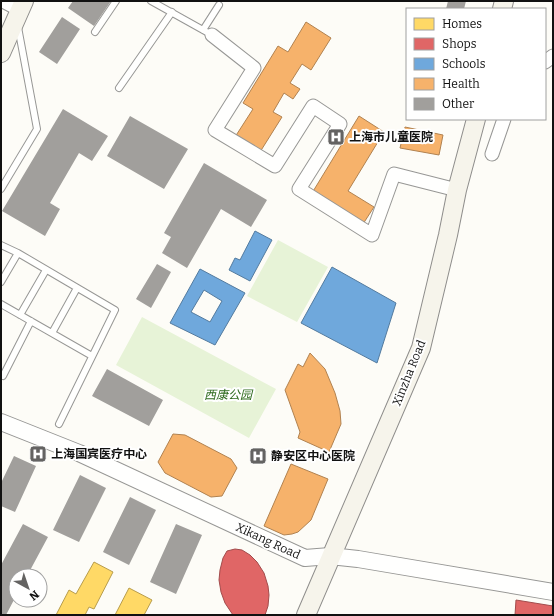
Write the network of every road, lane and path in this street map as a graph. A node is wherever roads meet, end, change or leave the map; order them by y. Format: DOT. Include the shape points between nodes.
graph roads {
  1 [pos="3,1"];
  2 [pos="116,1"];
  3 [pos="154,2"];
  4 [pos="219,5"];
  5 [pos="20,10"];
  6 [pos="172,12"];
  7 [pos="95,32"];
  8 [pos="207,32"];
  9 [pos="1,53"];
  10 [pos="119,88"];
  11 [pos="476,120"];
  12 [pos="504,120"];
  13 [pos="492,154"];
  14 [pos="1,189"];
  15 [pos="457,190"];
  16 [pos="1,245"];
  17 [pos="18,253"];
  18 [pos="46,270"];
  19 [pos="1,282"];
  20 [pos="76,288"];
  21 [pos="1,304"];
  22 [pos="20,315"];
  23 [pos="31,321"];
  24 [pos="52,333"];
  25 [pos="92,356"];
  26 [pos="3,376"];
  27 [pos="1,422"];
  28 [pos="59,424"];
  29 [pos="330,556"];
  30 [pos="553,592"];
  31 [pos="306,615"];
  1 -- 5 [label="street"];
  2 -- 7 [label="lane"];
  3 -- 6 [label="lane"];
  4 -- 8 [label="lane"];
  5 -- 9 [label="main road"];
  5 -- 14 [label="lane" via="37,129"];
  6 -- 8 [label="lane"];
  6 -- 10 [label="lane"];
  8 -- 15 [label="street" via="254,68 215,130 275,166 313,106 340,124 299,189 372,235 394,174"];
  11 -- 15 [label="main road, Xinzha Road"];
  12 -- 13 [label="street"];
  15 -- 29 [label="main road, Xinzha Road" via="421,348"];
  16 -- 17 [label="lane"];
  17 -- 18 [label="lane"];
  17 -- 19 [label="lane"];
  18 -- 20 [label="lane"];
  18 -- 22 [label="lane"];
  20 -- 24 [label="lane"];
  20 -- 25 [label="lane" via="115,310"];
  21 -- 22 [label="lane"];
  22 -- 23 [label="lane"];
  23 -- 24 [label="lane"];
  23 -- 26 [label="lane"];
  24 -- 25 [label="lane"];
  25 -- 28 [label="lane"];
  27 -- 29 [label="street, Xikang Road" via="79,453 305,558"];
  29 -- 30 [label="street, Xikang Road"];
  29 -- 31 [label="main road, Xinzha Road"];
}
